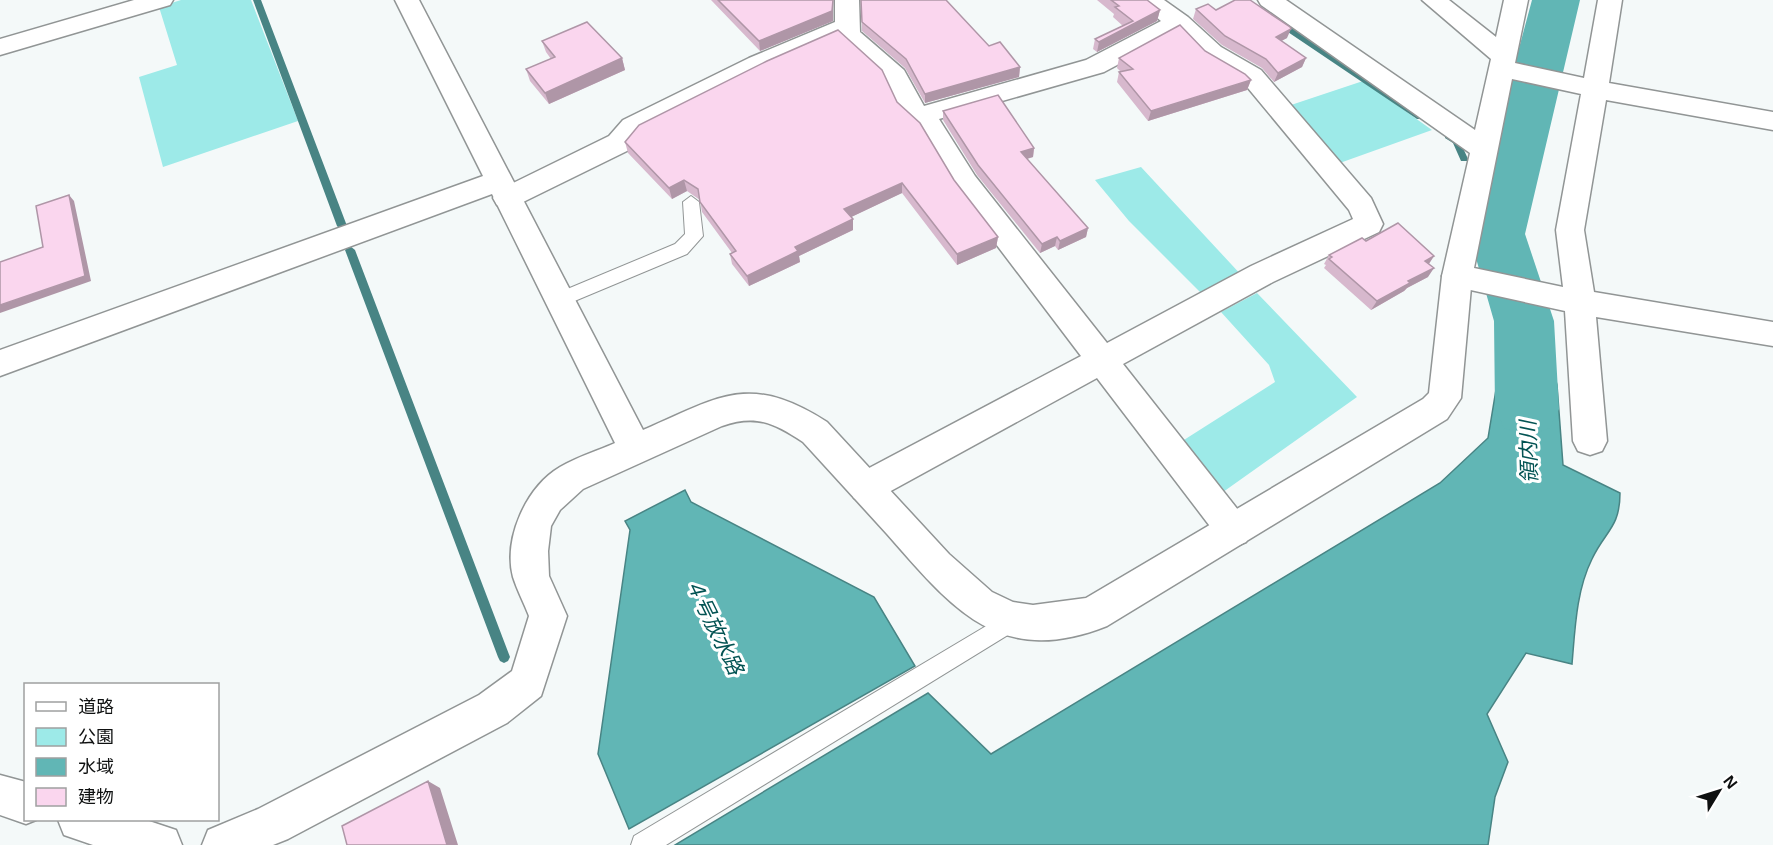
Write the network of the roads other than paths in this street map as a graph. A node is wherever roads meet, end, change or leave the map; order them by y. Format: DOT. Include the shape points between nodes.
graph roads {
  1 [pos="161,0"];
  2 [pos="407,0"];
  3 [pos="1148,0"];
  4 [pos="1270,0"];
  5 [pos="1434,0"];
  6 [pos="1516,0"];
  7 [pos="1610,0"];
  8 [pos="847,13"];
  9 [pos="1179,22"];
  10 [pos="0,47"];
  11 [pos="1503,62"];
  12 [pos="1591,88"];
  13 [pos="919,116"];
  14 [pos="1773,122"];
  15 [pos="1485,150"];
  16 [pos="503,190"];
  17 [pos="691,202"];
  18 [pos="1473,279"];
  19 [pos="559,300"];
  20 [pos="1576,301"];
  21 [pos="1773,334"];
  22 [pos="1101,359"];
  23 [pos="0,363"];
  24 [pos="1590,441"];
  25 [pos="636,450"];
  26 [pos="866,487"];
  27 [pos="1234,531"];
  28 [pos="1013,620"];
  29 [pos="0,795"];
  30 [pos="24,802"];
  31 [pos="85,821"];
  32 [pos="161,845"];
  33 [pos="222,845"];
  34 [pos="643,845"];
  1 -- 10 [label="street"];
  2 -- 16 [label="street"];
  3 -- 9 [label="street"];
  4 -- 15 [label="street"];
  5 -- 11 [label="street"];
  6 -- 11 [label="street"];
  7 -- 12 [label="street"];
  8 -- 13 [label="street" via="848,34 895,76 908,106"];
  8 -- 16 [label="street" via="758,64 632,127 619,143"];
  9 -- 13 [label="street" via="1095,66"];
  9 -- 22 [label="street" via="1212,53 1252,76 1361,205 1369,224 1262,274"];
  11 -- 12 [label="street" via="1529,74"];
  11 -- 15 [label="street"];
  12 -- 14 [label="street"];
  12 -- 20 [label="street" via="1570,230"];
  13 -- 22 [label="street" via="931,127 965,183"];
  15 -- 18 [label="street"];
  16 -- 19 [label="street"];
  16 -- 23 [label="street"];
  17 -- 19 [label="lane" via="694,237 681,249"];
  18 -- 20 [label="street"];
  18 -- 27 [label="street" via="1445,398 1435,409"];
  19 -- 25 [label="street"];
  20 -- 21 [label="street"];
  20 -- 24 [label="street"];
  22 -- 26 [label="street"];
  22 -- 27 [label="street"];
  25 -- 26 [label="street" via="736,408 765,407 789,415 815,432"];
  25 -- 33 [label="street" via="571,478 548,499 534,524 531,576 548,616 527,683 493,710 273,824"];
  26 -- 28 [label="street" via="954,582 987,609"];
  27 -- 28 [label="street" via="1094,614 1042,624"];
  28 -- 34 [label="lane"];
  29 -- 30 [label="street"];
  31 -- 32 [label="street"];
}
